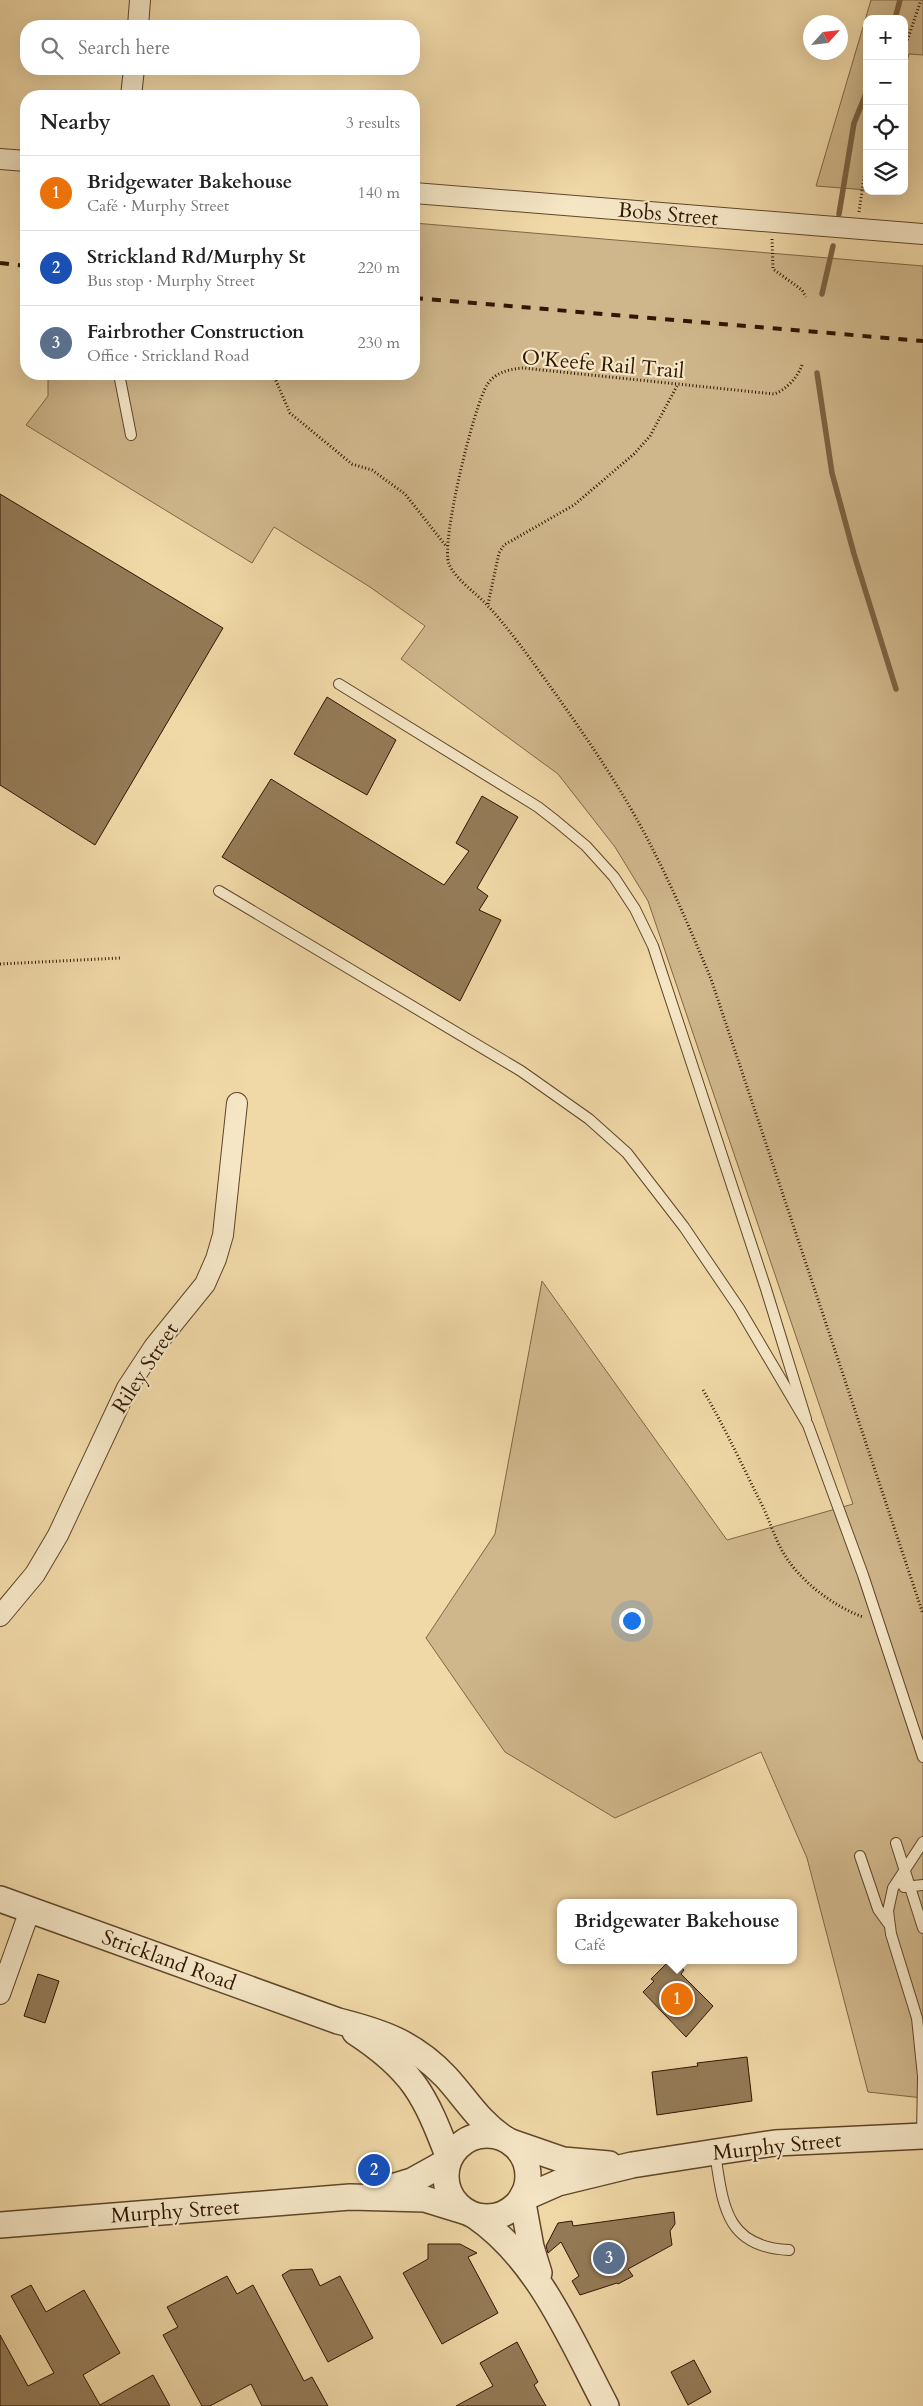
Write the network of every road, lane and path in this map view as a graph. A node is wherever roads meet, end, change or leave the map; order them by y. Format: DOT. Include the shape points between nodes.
graph roads {
  1 [pos="140,0"];
  2 [pos="921,0"];
  3 [pos="138,20"];
  4 [pos="908,38"];
  5 [pos="133,75"];
  6 [pos="132,90"];
  7 [pos="0,159"];
  8 [pos="20,161"];
  9 [pos="863,184"];
  10 [pos="420,193"];
  11 [pos="773,222"];
  12 [pos="856,230"];
  13 [pos="923,234"];
  14 [pos="806,297"];
  15 [pos="802,365"];
  16 [pos="120,380"];
  17 [pos="276,380"];
  18 [pos="677,386"];
  19 [pos="131,435"];
  20 [pos="447,546"];
  21 [pos="487,605"];
  22 [pos="339,684"];
  23 [pos="219,891"];
  24 [pos="120,958"];
  25 [pos="0,964"];
  26 [pos="237,1103"];
  27 [pos="704,1390"];
  28 [pos="808,1425"];
  29 [pos="923,1614"];
  30 [pos="0,1616"];
  31 [pos="880,1624"];
  32 [pos="923,1757"];
  33 [pos="923,1842"];
  34 [pos="896,1843"];
  35 [pos="860,1856"];
  36 [pos="905,1872"];
  37 [pos="923,1885"];
  38 [pos="909,1886"];
  39 [pos="0,1900"];
  40 [pos="889,1905"];
  41 [pos="30,1910"];
  42 [pos="888,1923"];
  43 [pos="923,1928"];
  44 [pos="0,1994"];
  45 [pos="338,2021"];
  46 [pos="923,2077"];
  47 [pos="922,2136"];
  48 [pos="508,2140"];
  49 [pos="715,2152"];
  50 [pos="448,2160"];
  51 [pos="632,2165"];
  52 [pos="350,2197"];
  53 [pos="523,2197"];
  54 [pos="470,2213"];
  55 [pos="0,2225"];
  56 [pos="789,2250"];
  57 [pos="545,2292"];
  58 [pos="606,2406"];
  1 -- 3 [label="street"];
  2 -- 4 [label="path"];
  5 -- 6 [label="street"];
  7 -- 8 [label="street"];
  9 -- 12 [label="path"];
  10 -- 11 [label="street, Bobs Street"];
  11 -- 12 [label="street, Bobs Street"];
  11 -- 14 [label="path" via="771,256 774,269 802,290"];
  12 -- 13 [label="street, Bobs Street"];
  15 -- 18 [label="path, O'Keefe Rail Trail" via="796,377 774,394"];
  16 -- 19 [label="lane"];
  17 -- 20 [label="path" via="290,413 352,464 372,470 405,494"];
  18 -- 20 [label="path, O'Keefe Rail Trail" via="523,368 495,376 475,414"];
  18 -- 21 [label="path" via="650,436 634,454 574,505 504,545 499,553"];
  20 -- 21 [label="path, O'Keefe Rail Trail" via="450,566"];
  21 -- 29 [label="path, O'Keefe Rail Trail" via="584,735 627,803 697,945"];
  22 -- 28 [label="lane" via="538,807 586,846 626,893 653,946"];
  23 -- 28 [label="lane" via="521,1070 608,1134 689,1234 755,1333"];
  24 -- 25 [label="path"];
  26 -- 30 [label="street, Riley Street" via="223,1236 205,1284 154,1347 127,1388 54,1541 35,1574"];
  27 -- 31 [label="path" via="784,1554 797,1571 836,1605"];
  28 -- 31 [label="lane"];
  31 -- 32 [label="lane"];
  33 -- 36 [label="lane"];
  34 -- 36 [label="lane"];
  35 -- 42 [label="lane" via="878,1909"];
  36 -- 38 [label="lane"];
  36 -- 40 [label="lane" via="893,1888"];
  37 -- 38 [label="lane"];
  38 -- 40 [label="lane" via="896,1893"];
  38 -- 43 [label="lane"];
  39 -- 41 [label="street, Strickland Road"];
  40 -- 42 [label="lane"];
  41 -- 44 [label="street"];
  41 -- 45 [label="street, Strickland Road"];
  42 -- 46 [label="lane" via="917,2018"];
  45 -- 48 [label="street, Strickland Road" via="390,2036 417,2052 446,2077 484,2124"];
  45 -- 50 [label="street, Strickland Road" via="396,2063 418,2088 431,2111"];
  46 -- 47 [label="lane"];
  47 -- 49 [label="street, Murphy Street" via="776,2143"];
  48 -- 50 [label="street" via="489,2134 473,2136 459,2145"];
  48 -- 51 [label="street, Murphy Street" via="564,2160"];
  48 -- 53 [label="street" via="518,2149 527,2167"];
  49 -- 51 [label="street, Murphy Street"];
  49 -- 56 [label="lane" via="727,2213 738,2231 758,2245"];
  50 -- 52 [label="street, Murphy Street" via="402,2184"];
  50 -- 54 [label="street" via="447,2189 451,2197"];
  51 -- 53 [label="street, Murphy Street" via="558,2183"];
  52 -- 54 [label="street, Murphy Street" via="425,2199"];
  52 -- 55 [label="street, Murphy Street"];
  53 -- 54 [label="street" via="502,2215 493,2217"];
  53 -- 57 [label="street" via="531,2247"];
  54 -- 57 [label="street" via="492,2227 512,2247"];
  57 -- 58 [label="street"];
}
